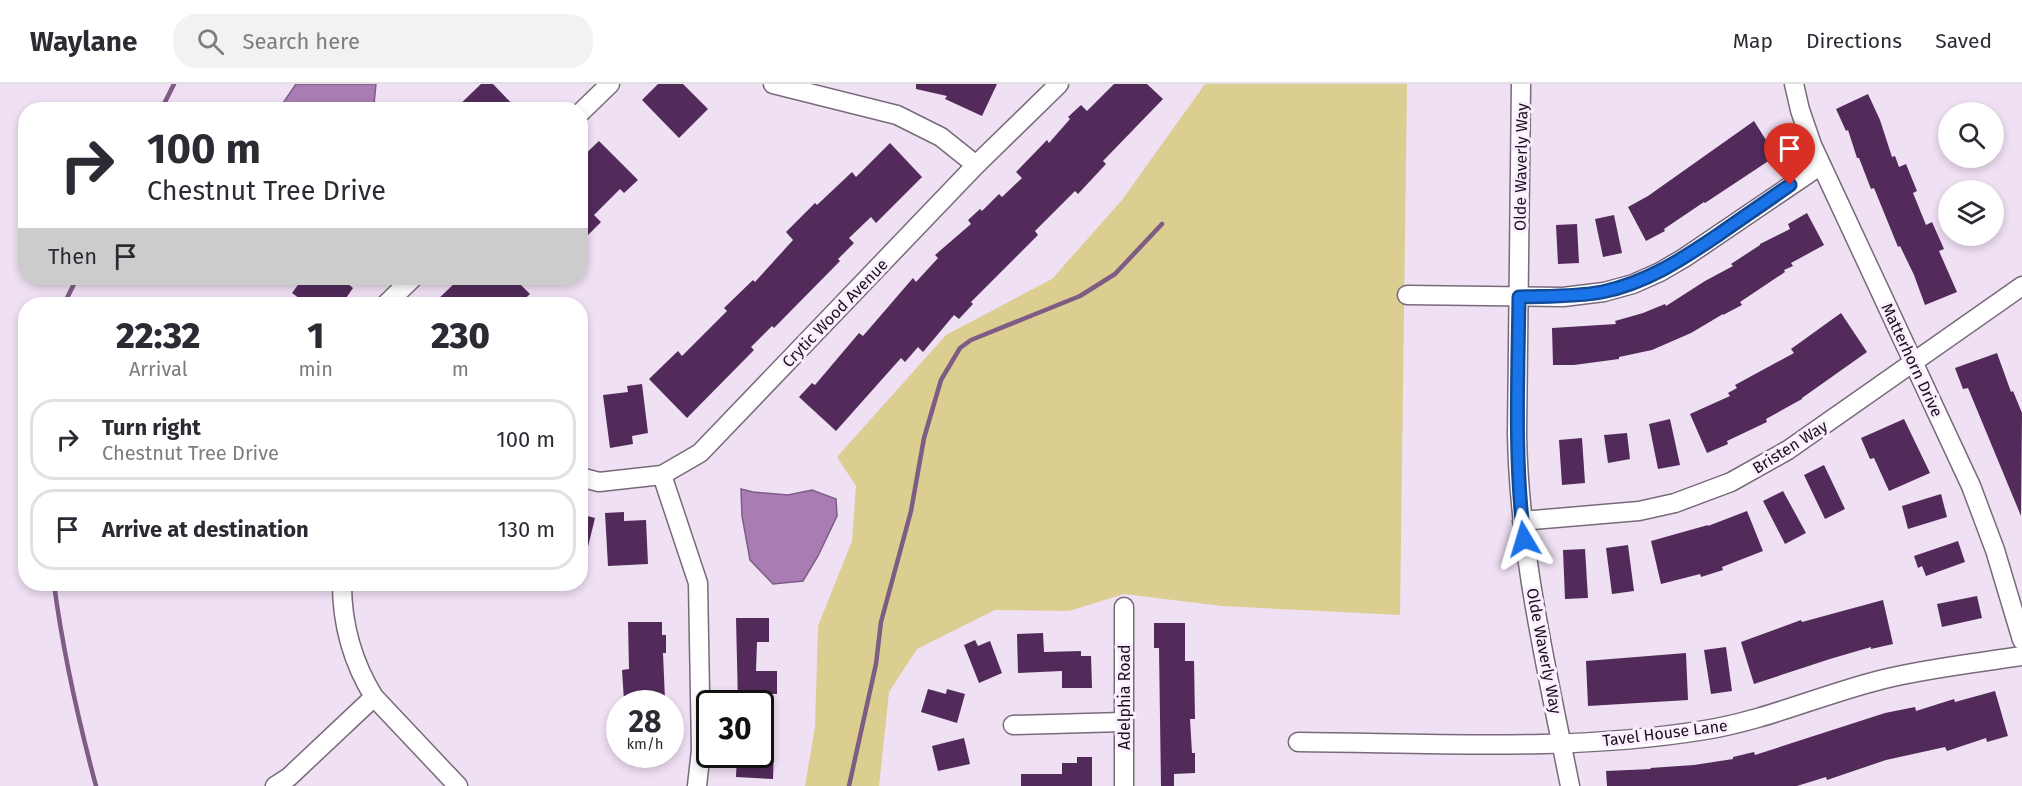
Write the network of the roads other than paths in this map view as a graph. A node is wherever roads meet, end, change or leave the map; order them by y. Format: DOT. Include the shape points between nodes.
graph roads {
  1 [pos="610,84"];
  2 [pos="773,84"];
  3 [pos="1059,84"];
  4 [pos="1521,84"];
  5 [pos="1794,84"];
  6 [pos="588,105"];
  7 [pos="976,165"];
  8 [pos="1821,165"];
  9 [pos="406,285"];
  10 [pos="2022,286"];
  11 [pos="1407,295"];
  12 [pos="394,297"];
  13 [pos="1519,297"];
  14 [pos="1913,363"];
  15 [pos="663,475"];
  16 [pos="588,479"];
  17 [pos="1522,521"];
  18 [pos="343,591"];
  19 [pos="1124,607"];
  20 [pos="2022,640"];
  21 [pos="2022,656"];
  22 [pos="374,697"];
  23 [pos="1123,722"];
  24 [pos="1013,725"];
  25 [pos="1298,742"];
  26 [pos="1562,744"];
  27 [pos="275,786"];
  28 [pos="458,786"];
  29 [pos="697,786"];
  30 [pos="1124,786"];
  31 [pos="1570,786"];
  1 -- 6 [label="street"];
  2 -- 7 [label="street" via="897,115 941,137"];
  3 -- 7 [label="street, Crytic Wood Avenue"];
  4 -- 13 [label="street, Olde Waverly Way"];
  5 -- 8 [label="street, Matterhorn Drive"];
  7 -- 15 [label="street, Crytic Wood Avenue" via="700,453"];
  8 -- 13 [label="street" via="1684,258 1647,278 1590,294"];
  8 -- 14 [label="street, Matterhorn Drive"];
  9 -- 12 [label="street"];
  10 -- 14 [label="street, Bristen Way"];
  11 -- 13 [label="street"];
  13 -- 17 [label="street, Olde Waverly Way" via="1517,434"];
  14 -- 17 [label="street, Bristen Way" via="1788,450 1713,490 1639,511"];
  14 -- 20 [label="street, Matterhorn Drive" via="1979,508"];
  15 -- 16 [label="street, Crytic Wood Avenue" via="599,482"];
  15 -- 29 [label="street" via="698,583 701,750"];
  17 -- 26 [label="street, Olde Waverly Way"];
  18 -- 22 [label="street" via="346,631"];
  19 -- 23 [label="street, Adelphia Road"];
  21 -- 26 [label="street, Tavel House Lane" via="1882,679 1725,727"];
  22 -- 27 [label="street" via="290,777"];
  22 -- 28 [label="street"];
  23 -- 24 [label="street"];
  23 -- 30 [label="street, Adelphia Road"];
  25 -- 26 [label="street, Tavel House Lane"];
  26 -- 31 [label="street, Olde Waverly Way"];
}
